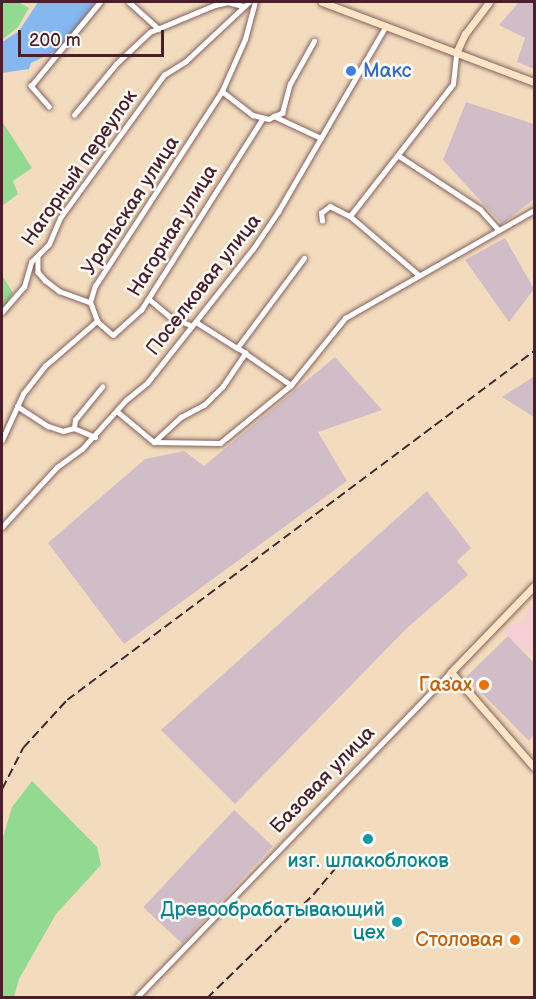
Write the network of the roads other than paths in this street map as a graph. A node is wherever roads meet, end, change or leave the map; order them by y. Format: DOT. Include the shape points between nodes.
graph roads {
  1 [pos="100,2"];
  2 [pos="129,2"];
  3 [pos="249,2"];
  4 [pos="255,2"];
  5 [pos="322,2"];
  6 [pos="489,2"];
  7 [pos="243,6"];
  8 [pos="386,26"];
  9 [pos="159,29"];
  10 [pos="314,41"];
  11 [pos="456,53"];
  12 [pos="534,82"];
  13 [pos="222,91"];
  14 [pos="49,107"];
  15 [pos="74,115"];
  16 [pos="274,116"];
  17 [pos="263,118"];
  18 [pos="321,138"];
  19 [pos="399,156"];
  20 [pos="534,210"];
  21 [pos="351,216"];
  22 [pos="322,221"];
  23 [pos="499,230"];
  24 [pos="38,256"];
  25 [pos="304,258"];
  26 [pos="419,275"];
  27 [pos="149,299"];
  28 [pos="90,302"];
  29 [pos="2,312"];
  30 [pos="97,321"];
  31 [pos="194,324"];
  32 [pos="237,348"];
  33 [pos="245,353"];
  34 [pos="291,385"];
  35 [pos="102,387"];
  36 [pos="17,406"];
  37 [pos="118,412"];
  38 [pos="74,428"];
  39 [pos="95,437"];
  40 [pos="2,440"];
  41 [pos="154,442"];
  42 [pos="2,527"];
  43 [pos="534,586"];
  44 [pos="451,672"];
  45 [pos="534,767"];
  46 [pos="136,998"];
  1 -- 14 [label="street" via="32,86"];
  2 -- 9 [label="street"];
  3 -- 7 [label="street, Нагорный переулок"];
  4 -- 13 [label="street, Уральская улица"];
  5 -- 8 [label="main road"];
  6 -- 11 [label="main road"];
  7 -- 9 [label="street" via="228,2 215,5"];
  7 -- 24 [label="street, Нагорный переулок" via="186,61 165,75 60,218 49,244"];
  8 -- 11 [label="main road"];
  8 -- 18 [label="street, Поселковая улица"];
  9 -- 15 [label="street" via="142,38"];
  10 -- 16 [label="street" via="290,84 282,113"];
  11 -- 12 [label="main road"];
  11 -- 19 [label="street" via="453,84"];
  13 -- 17 [label="street"];
  13 -- 28 [label="street, Уральская улица" via="96,286"];
  16 -- 17 [label="street"];
  16 -- 18 [label="street"];
  17 -- 27 [label="street, Нагорная улица"];
  18 -- 31 [label="street, Поселковая улица" via="279,212"];
  19 -- 21 [label="street"];
  19 -- 23 [label="street" via="480,209"];
  20 -- 23 [label="street"];
  21 -- 22 [label="street" via="330,206 321,213"];
  21 -- 26 [label="street"];
  23 -- 26 [label="street"];
  24 -- 28 [label="street" via="38,272 45,280 59,291"];
  24 -- 29 [label="street, Нагорный переулок" via="31,262 24,287"];
  25 -- 32 [label="street"];
  26 -- 34 [label="street" via="345,318"];
  27 -- 30 [label="street, Нагорная улица" via="113,335"];
  27 -- 31 [label="street" via="170,316"];
  28 -- 30 [label="street, Уральская улица"];
  30 -- 36 [label="street" via="45,366"];
  31 -- 32 [label="street"];
  31 -- 37 [label="street, Поселковая улица"];
  32 -- 33 [label="street"];
  33 -- 34 [label="street"];
  33 -- 41 [label="street" via="223,386 204,405 181,417"];
  34 -- 41 [label="street" via="220,443"];
  35 -- 38 [label="street" via="75,420"];
  36 -- 38 [label="street" via="48,426 63,431"];
  36 -- 40 [label="street"];
  37 -- 39 [label="street, Поселковая улица"];
  37 -- 41 [label="street"];
  38 -- 39 [label="street"];
  39 -- 42 [label="street, Поселковая улица" via="57,467"];
  43 -- 44 [label="main road, Базовая улица"];
  44 -- 45 [label="main road"];
  44 -- 46 [label="street, Базовая улица"];
}
